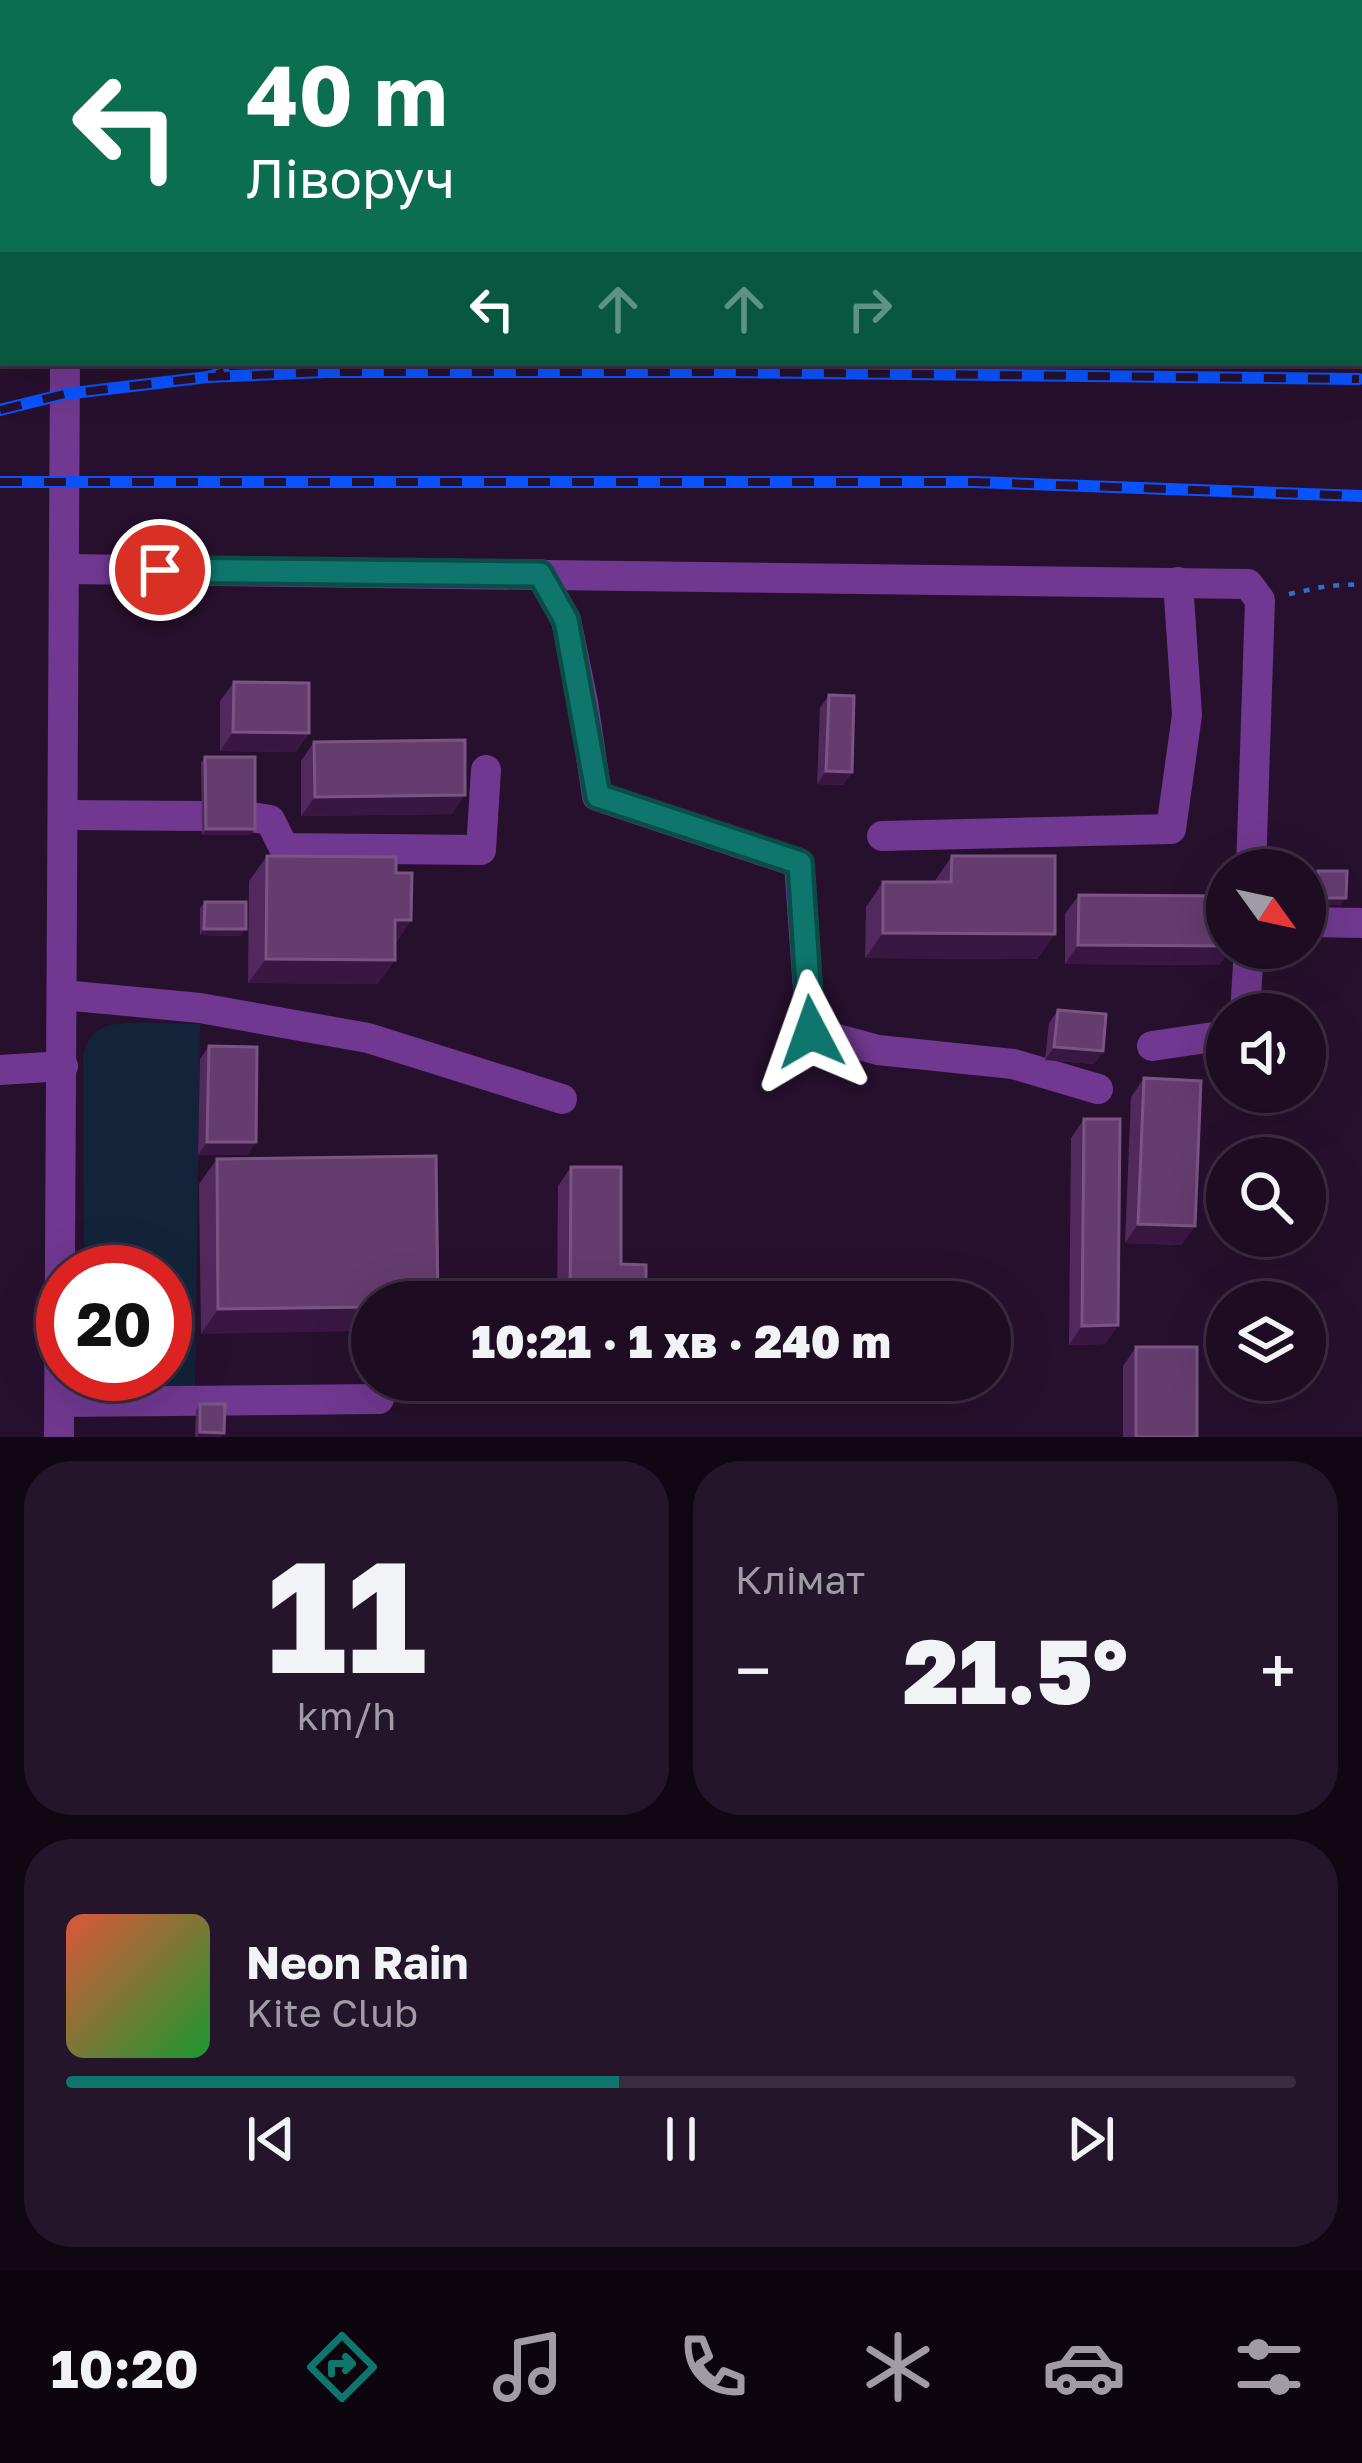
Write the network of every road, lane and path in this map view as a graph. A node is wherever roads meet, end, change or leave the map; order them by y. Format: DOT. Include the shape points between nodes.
graph roads {
  1 [pos="65,366"];
  2 [pos="65,569"];
  3 [pos="540,574"];
  4 [pos="1178,582"];
  5 [pos="1362,584"];
  6 [pos="1260,600"];
  7 [pos="485,770"];
  8 [pos="64,815"];
  9 [pos="202,816"];
  10 [pos="250,817"];
  11 [pos="882,836"];
  12 [pos="1252,849"];
  13 [pos="1326,922"];
  14 [pos="1362,923"];
  15 [pos="63,995"];
  16 [pos="1206,1038"];
  17 [pos="1152,1046"];
  18 [pos="63,1066"];
  19 [pos="0,1070"];
  20 [pos="1098,1088"];
  21 [pos="562,1100"];
  22 [pos="351,1399"];
  23 [pos="60,1402"];
  24 [pos="59,1437"];
  1 -- 2 [label="street"];
  2 -- 3 [label="street"];
  2 -- 8 [label="street"];
  3 -- 4 [label="street"];
  3 -- 20 [label="street" via="566,620 598,796 800,863 811,1032 878,1050 1013,1064"];
  4 -- 6 [label="street" via="1248,584"];
  4 -- 11 [label="street" via="1187,715 1171,829"];
  5 -- 6 [label="path"];
  6 -- 12 [label="street"];
  7 -- 10 [label="street" via="481,850 284,848 270,820"];
  8 -- 9 [label="street"];
  8 -- 15 [label="street"];
  13 -- 14 [label="street"];
  15 -- 18 [label="street"];
  15 -- 21 [label="street" via="200,1008 368,1038"];
  16 -- 17 [label="street"];
  18 -- 19 [label="street"];
  18 -- 23 [label="street"];
  22 -- 23 [label="street"];
  23 -- 24 [label="street"];
}
